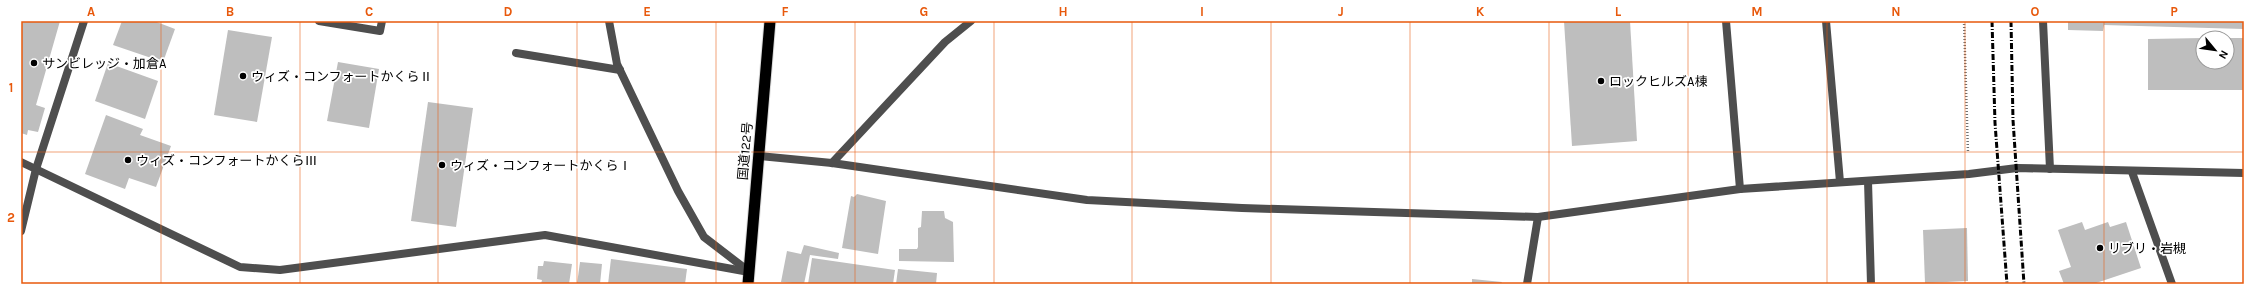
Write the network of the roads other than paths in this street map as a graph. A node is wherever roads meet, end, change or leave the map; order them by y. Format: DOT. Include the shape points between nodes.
graph roads {
  1 [pos="84,21"];
  2 [pos="319,21"];
  3 [pos="382,21"];
  4 [pos="609,21"];
  5 [pos="770,21"];
  6 [pos="971,21"];
  7 [pos="1726,21"];
  8 [pos="1826,21"];
  9 [pos="2043,21"];
  10 [pos="516,53"];
  11 [pos="620,70"];
  12 [pos="759,156"];
  13 [pos="21,162"];
  14 [pos="832,163"];
  15 [pos="36,169"];
  16 [pos="2050,169"];
  17 [pos="2132,172"];
  18 [pos="2244,173"];
  19 [pos="1868,181"];
  20 [pos="1840,182"];
  21 [pos="1740,189"];
  22 [pos="1538,216"];
  23 [pos="21,231"];
  24 [pos="749,272"];
  25 [pos="748,284"];
  26 [pos="1527,284"];
  27 [pos="1872,284"];
  28 [pos="2172,284"];
  1 -- 15 [label="street"];
  2 -- 3 [label="street" via="380,31"];
  4 -- 11 [label="street" via="616,64"];
  5 -- 12 [label="highway, 国道122号"];
  6 -- 14 [label="street" via="945,42"];
  7 -- 21 [label="street"];
  8 -- 20 [label="street"];
  9 -- 16 [label="street"];
  10 -- 11 [label="street"];
  11 -- 24 [label="street" via="678,191 704,237"];
  12 -- 14 [label="street"];
  12 -- 24 [label="highway, 国道122号"];
  13 -- 15 [label="street"];
  14 -- 22 [label="street" via="1087,200 1250,208"];
  15 -- 23 [label="street"];
  15 -- 24 [label="street" via="240,267 280,270 545,235"];
  16 -- 17 [label="street"];
  16 -- 19 [label="street" via="2017,168"];
  17 -- 18 [label="street"];
  17 -- 28 [label="street"];
  19 -- 20 [label="street"];
  19 -- 27 [label="street"];
  20 -- 21 [label="street"];
  21 -- 22 [label="street"];
  22 -- 26 [label="street"];
  24 -- 25 [label="highway, 国道122号"];
}
